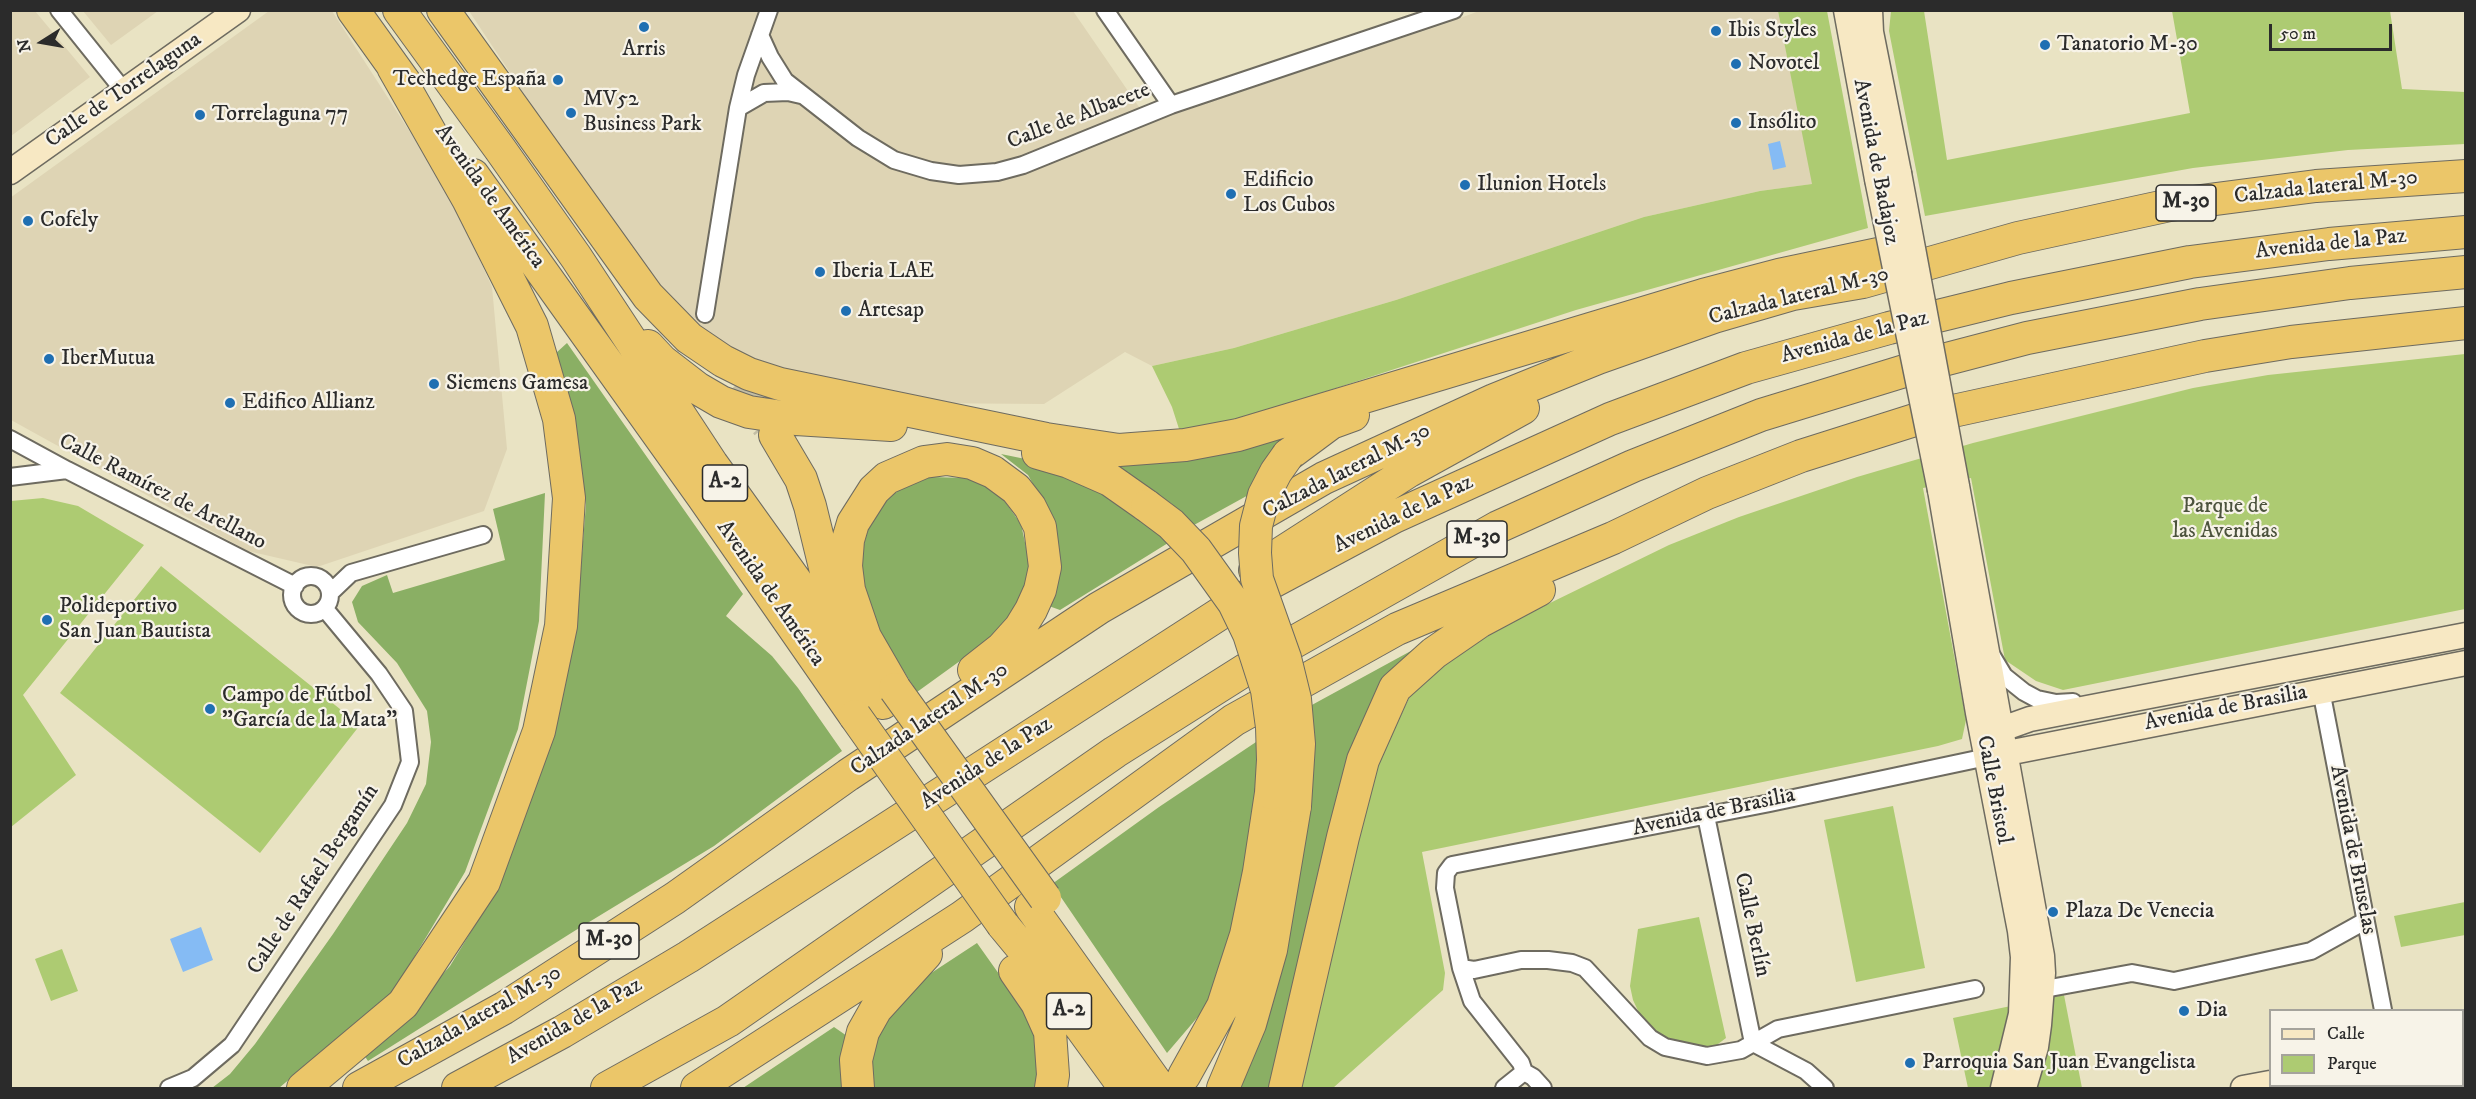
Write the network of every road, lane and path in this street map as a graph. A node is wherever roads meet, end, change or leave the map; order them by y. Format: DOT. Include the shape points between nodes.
graph roads {
  1 [pos="59,10"];
  2 [pos="238,10"];
  3 [pos="353,10"];
  4 [pos="399,10"];
  5 [pos="432,10"];
  6 [pos="443,10"];
  7 [pos="769,10"];
  8 [pos="1105,10"];
  9 [pos="1454,10"];
  10 [pos="1846,10"];
  11 [pos="1870,10"];
  12 [pos="760,35"];
  13 [pos="393,67"];
  14 [pos="124,91"];
  15 [pos="802,95"];
  16 [pos="1172,105"];
  17 [pos="738,108"];
  18 [pos="2466,159"];
  19 [pos="10,172"];
  20 [pos="1888,176"];
  21 [pos="2466,176"];
  22 [pos="2357,182"];
  23 [pos="2466,232"];
  24 [pos="2018,238"];
  25 [pos="576,257"];
  26 [pos="2466,272"];
  27 [pos="1863,282"];
  28 [pos="2466,307"];
  29 [pos="705,314"];
  30 [pos="2466,323"];
  31 [pos="1565,335"];
  32 [pos="2466,341"];
  33 [pos="2291,342"];
  34 [pos="735,386"];
  35 [pos="1966,409"];
  36 [pos="896,425"];
  37 [pos="986,428"];
  38 [pos="775,435"];
  39 [pos="10,439"];
  40 [pos="67,470"];
  41 [pos="10,477"];
  42 [pos="1948,488"];
  43 [pos="483,535"];
  44 [pos="1613,538"];
  45 [pos="295,585"];
  46 [pos="327,601"];
  47 [pos="2466,635"];
  48 [pos="1987,649"];
  49 [pos="2466,663"];
  50 [pos="2321,690"];
  51 [pos="880,701"];
  52 [pos="2115,702"];
  53 [pos="1998,746"];
  54 [pos="848,775"];
  55 [pos="1283,799"];
  56 [pos="1706,816"];
  57 [pos="862,845"];
  58 [pos="1038,902"];
  59 [pos="2365,921"];
  60 [pos="991,927"];
  61 [pos="1461,968"];
  62 [pos="2043,986"];
  63 [pos="1975,989"];
  64 [pos="2383,1009"];
  65 [pos="1753,1043"];
  66 [pos="734,1065"];
  67 [pos="1524,1072"];
  68 [pos="1172,1082"];
  69 [pos="2269,1083"];
  70 [pos="169,1089"];
  71 [pos="303,1089"];
  72 [pos="359,1089"];
  73 [pos="458,1089"];
  74 [pos="607,1089"];
  75 [pos="686,1089"];
  76 [pos="698,1089"];
  77 [pos="858,1089"];
  78 [pos="1050,1089"];
  79 [pos="1106,1089"];
  80 [pos="1125,1089"];
  81 [pos="1223,1089"];
  82 [pos="1285,1089"];
  83 [pos="1504,1089"];
  84 [pos="1543,1089"];
  85 [pos="1825,1089"];
  86 [pos="2003,1089"];
  87 [pos="2024,1089"];
  88 [pos="2243,1089"];
  1 -- 14 [label="street"];
  2 -- 14 [label="street, Calle de Torrelaguna"];
  3 -- 13 [label="highway, Avenida de América / A-2"];
  4 -- 25 [label="highway, Avenida de América / A-2"];
  5 -- 34 [label="highway" via="648,317 689,355"];
  6 -- 37 [label="highway" via="648,296 689,338 723,361 780,384"];
  7 -- 12 [label="street"];
  8 -- 16 [label="street"];
  9 -- 16 [label="street, Calle de Albacete"];
  10 -- 20 [label="street, Avenida de Badajoz"];
  11 -- 20 [label="street, Avenida de Badajoz"];
  12 -- 15 [label="street, Calle de Albacete" via="785,81"];
  12 -- 17 [label="street"];
  13 -- 51 [label="highway, Avenida de América / A-2" via="551,282"];
  13 -- 71 [label="highway" via="468,199 532,326 559,418 569,498 561,626 539,731 484,882 403,1004"];
  14 -- 19 [label="street, Calle de Torrelaguna"];
  15 -- 16 [label="street, Calle de Albacete" via="886,157 959,175 1023,165"];
  15 -- 17 [label="street" via="764,93"];
  17 -- 29 [label="street"];
  18 -- 22 [label="highway"];
  20 -- 42 [label="street, Avenida de Badajoz, bridge"];
  21 -- 22 [label="highway, Calzada lateral M-30 / M-30"];
  22 -- 24 [label="highway, Calzada lateral M-30 / M-30" via="2170,205"];
  23 -- 57 [label="highway, Avenida de la Paz / M-30" via="2190,262 2011,298 1746,368 1610,419 1394,517 1252,593"];
  24 -- 27 [label="highway, Calzada lateral M-30 / M-30"];
  24 -- 31 [label="highway" via="1955,236 1779,275"];
  25 -- 36 [label="highway" via="662,361 721,402 774,417"];
  25 -- 51 [label="highway, Avenida de América / A-2" via="712,464"];
  26 -- 74 [label="highway, Avenida de la Paz / M-30" via="2200,304 2027,338 1761,415 1623,470 1498,527 1248,668 1106,759 728,1021"];
  27 -- 54 [label="highway, Calzada lateral M-30 / M-30" via="1793,294 1598,358 1494,400 1324,478 1099,608"];
  27 -- 57 [label="highway" via="1823,299 1721,329 1599,372 1458,443 914,793"];
  28 -- 33 [label="highway" via="2378,318"];
  30 -- 33 [label="highway, M-30"];
  31 -- 37 [label="highway" via="1238,435 1185,445 1119,450"];
  31 -- 55 [label="highway, bridge" via="1331,423 1288,455 1276,472 1264,495 1256,526 1257,579 1295,699 1299,744"];
  32 -- 35 [label="highway" via="2285,363 2131,389 2028,413"];
  33 -- 35 [label="highway, M-30" via="2205,356"];
  35 -- 44 [label="highway, M-30" via="1921,418 1802,456 1707,493"];
  36 -- 37 [label="highway"];
  36 -- 55 [label="highway, bridge" via="1032,451 1069,462 1110,480 1171,524 1196,550 1234,603 1249,634 1260,663 1273,760"];
  38 -- 51 [label="highway" via="801,479 830,588"];
  39 -- 40 [label="street, Calle Ramírez de Arellano"];
  40 -- 41 [label="street"];
  40 -- 45 [label="street, Calle Ramírez de Arellano"];
  42 -- 48 [label="street, Calle Bristol"];
  42 -- 53 [label="street, Calle Bristol"];
  43 -- 46 [label="street" via="351,573"];
  44 -- 60 [label="highway, M-30" via="1397,630 1234,720"];
  44 -- 82 [label="highway" via="1559,580 1479,622 1395,688 1363,760"];
  45 -- 46 [label="street" via="301,579 315,576 324,581"];
  45 -- 46 [label="street" via="292,598 305,613 315,614"];
  46 -- 70 [label="street, Calle de Rafael Bergamín" via="404,711 410,762 393,805 232,1045 193,1078"];
  47 -- 52 [label="street, Avenida de Brasilia"];
  48 -- 52 [label="street, Avenida de Brasilia" via="2004,676 2037,699 2056,703 2101,699"];
  48 -- 53 [label="street, Calle Bristol"];
  49 -- 50 [label="street, Avenida de Brasilia"];
  50 -- 53 [label="street, Avenida de Brasilia"];
  50 -- 59 [label="street, Avenida de Bruselas"];
  51 -- 54 [label="highway" via="849,590 846,566 853,523 874,490 904,468 947,459 993,472 1016,489 1040,527 1045,567 1040,590 1020,628 1002,648"];
  51 -- 58 [label="highway, Avenida de América, bridge"];
  51 -- 58 [label="highway, Avenida de América / A-2" via="900,712 913,743"];
  51 -- 60 [label="highway, bridge" via="878,773"];
  52 -- 53 [label="street, Avenida de Brasilia" via="2030,719"];
  53 -- 56 [label="street, Avenida de Brasilia"];
  53 -- 62 [label="street, Calle Bristol" via="2038,929"];
  53 -- 86 [label="street, Calle Bristol" via="2023,957 2021,1014"];
  54 -- 72 [label="highway, Calzada lateral M-30 / M-30" via="675,898 504,1008"];
  55 -- 68 [label="highway" via="1223,1006"];
  55 -- 81 [label="highway" via="1271,950 1250,1024"];
  56 -- 61 [label="street, Avenida de Brasilia" via="1452,865 1446,873 1444,888"];
  56 -- 65 [label="street, Calle Berlín"];
  57 -- 73 [label="highway, Avenida de la Paz / M-30" via="688,957"];
  58 -- 68 [label="highway, Avenida de América / A-2" via="1104,1009"];
  59 -- 62 [label="street" via="2311,951 2174,981 2132,973"];
  59 -- 64 [label="street, Avenida de Bruselas"];
  60 -- 66 [label="highway, M-30"];
  60 -- 77 [label="highway" via="876,1009 863,1032 856,1060"];
  60 -- 78 [label="highway" via="1050,1032"];
  60 -- 79 [label="highway" via="1022,959"];
  60 -- 80 [label="highway, A-2" via="1032,960"];
  61 -- 65 [label="street" via="1474,970 1521,960 1572,963 1585,968 1629,1018 1665,1047 1707,1056 1730,1053"];
  61 -- 67 [label="street" via="1472,1001"];
  62 -- 87 [label="street, Calle Bristol" via="2036,1047"];
  63 -- 65 [label="street" via="1778,1029"];
  65 -- 85 [label="street" via="1806,1071"];
  66 -- 75 [label="highway"];
  66 -- 76 [label="highway, M-30"];
  67 -- 83 [label="street"];
  67 -- 84 [label="street"];
  69 -- 88 [label="street"];
}
